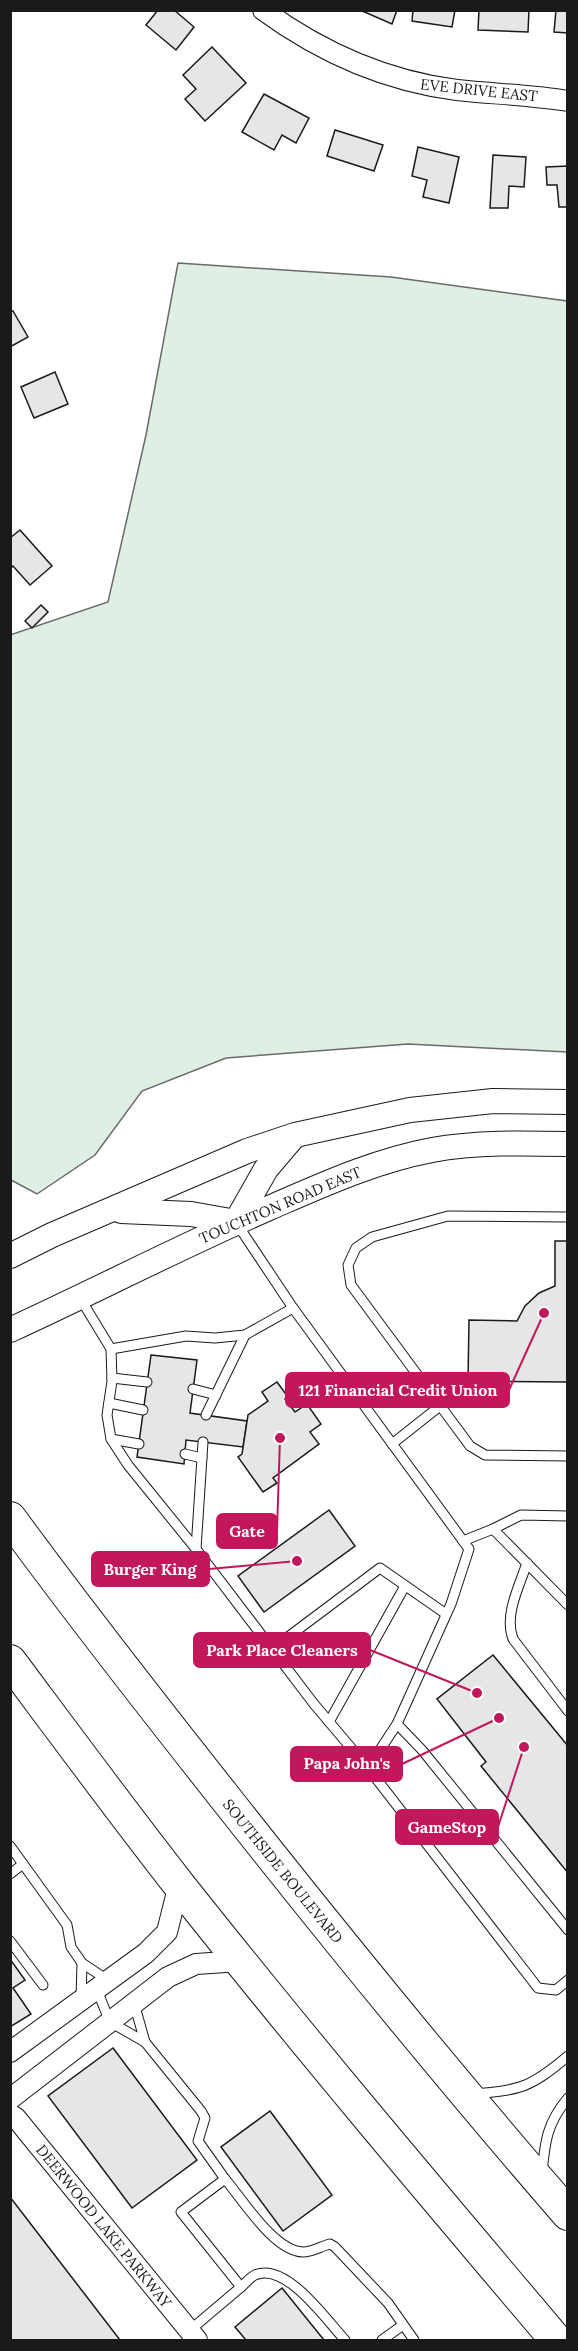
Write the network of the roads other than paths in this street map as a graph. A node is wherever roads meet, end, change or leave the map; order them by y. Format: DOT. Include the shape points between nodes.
graph roads {
  1 [pos="263,10"];
  2 [pos="567,101"];
  3 [pos="567,1102"];
  4 [pos="295,1135"];
  5 [pos="567,1144"];
  6 [pos="110,1211"];
  7 [pos="567,1217"];
  8 [pos="236,1222"];
  9 [pos="10,1256"];
  10 [pos="80,1298"];
  11 [pos="293,1308"];
  12 [pos="10,1330"];
  13 [pos="245,1335"];
  14 [pos="111,1348"];
  15 [pos="112,1378"];
  16 [pos="147,1382"];
  17 [pos="193,1389"];
  18 [pos="216,1395"];
  19 [pos="109,1403"];
  20 [pos="440,1406"];
  21 [pos="143,1410"];
  22 [pos="206,1415"];
  23 [pos="111,1438"];
  24 [pos="203,1442"];
  25 [pos="139,1444"];
  26 [pos="392,1444"];
  27 [pos="185,1454"];
  28 [pos="567,1456"];
  29 [pos="202,1458"];
  30 [pos="567,1516"];
  31 [pos="10,1518"];
  32 [pos="493,1529"];
  33 [pos="463,1541"];
  34 [pos="196,1549"];
  35 [pos="527,1563"];
  36 [pos="405,1586"];
  37 [pos="567,1605"];
  38 [pos="446,1614"];
  39 [pos="272,1648"];
  40 [pos="10,1661"];
  41 [pos="567,1711"];
  42 [pos="329,1722"];
  43 [pos="397,1724"];
  44 [pos="368,1768"];
  45 [pos="10,1846"];
  46 [pos="23,1864"];
  47 [pos="10,1874"];
  48 [pos="178,1884"];
  49 [pos="567,1930"];
  50 [pos="10,1941"];
  51 [pos="240,1961"];
  52 [pos="82,1963"];
  53 [pos="567,1980"];
  54 [pos="43,1985"];
  55 [pos="96,1990"];
  56 [pos="134,2003"];
  57 [pos="110,2022"];
  58 [pos="145,2042"];
  59 [pos="10,2052"];
  60 [pos="567,2056"];
  61 [pos="464,2094"];
  62 [pos="567,2098"];
  63 [pos="10,2099"];
  64 [pos="10,2114"];
  65 [pos="225,2179"];
  66 [pos="541,2184"];
  67 [pos="567,2214"];
  68 [pos="241,2287"];
  69 [pos="403,2325"];
  70 [pos="193,2336"];
  71 [pos="345,2340"];
  72 [pos="382,2340"];
  73 [pos="414,2340"];
  74 [pos="556,2340"];
  1 -- 2 [label="street, EVE DRIVE EAST" via="329,52 388,75 457,90"];
  3 -- 4 [label="street" via="493,1101 410,1110"];
  4 -- 6 [label="street" via="247,1151"];
  4 -- 8 [label="street" via="266,1169"];
  5 -- 8 [label="street, TOUCHTON ROAD EAST" via="503,1143 433,1150 336,1178"];
  6 -- 8 [label="street" via="191,1214"];
  6 -- 9 [label="street"];
  7 -- 20 [label="lane" via="448,1216 372,1236 356,1248 348,1265 351,1285"];
  8 -- 10 [label="street, TOUCHTON ROAD EAST"];
  8 -- 11 [label="lane"];
  10 -- 12 [label="street, TOUCHTON ROAD EAST"];
  10 -- 14 [label="lane"];
  11 -- 13 [label="lane"];
  11 -- 26 [label="lane"];
  13 -- 14 [label="lane" via="186,1336"];
  13 -- 18 [label="lane"];
  14 -- 15 [label="lane"];
  15 -- 16 [label="lane"];
  15 -- 19 [label="lane"];
  17 -- 18 [label="lane"];
  18 -- 22 [label="lane"];
  19 -- 21 [label="lane"];
  19 -- 23 [label="lane"];
  20 -- 26 [label="lane"];
  20 -- 28 [label="lane" via="470,1446 485,1455"];
  23 -- 25 [label="lane"];
  23 -- 34 [label="lane"];
  24 -- 29 [label="lane"];
  26 -- 33 [label="lane"];
  27 -- 29 [label="lane"];
  29 -- 34 [label="lane"];
  30 -- 32 [label="lane" via="521,1515"];
  31 -- 61 [label="highway, SOUTHSIDE BOULEVARD" via="288,1879"];
  32 -- 33 [label="lane"];
  32 -- 35 [label="lane"];
  33 -- 38 [label="lane" via="469,1549"];
  34 -- 39 [label="lane"];
  35 -- 37 [label="lane"];
  35 -- 41 [label="lane" via="509,1628 513,1639"];
  36 -- 38 [label="lane"];
  36 -- 39 [label="lane" via="380,1568"];
  36 -- 42 [label="lane"];
  38 -- 43 [label="lane"];
  39 -- 42 [label="lane"];
  40 -- 48 [label="highway"];
  42 -- 44 [label="lane"];
  43 -- 44 [label="lane"];
  43 -- 49 [label="lane"];
  44 -- 53 [label="lane" via="538,1988 556,1990"];
  45 -- 46 [label="lane"];
  46 -- 47 [label="lane"];
  46 -- 52 [label="lane" via="67,1925 71,1947"];
  48 -- 51 [label="highway"];
  48 -- 55 [label="street" via="167,1932"];
  50 -- 54 [label="lane"];
  51 -- 56 [label="street" via="196,1965 168,1977"];
  51 -- 74 [label="highway"];
  52 -- 55 [label="lane"];
  52 -- 55 [label="lane"];
  55 -- 57 [label="lane"];
  55 -- 59 [label="street"];
  56 -- 57 [label="street"];
  56 -- 58 [label="lane"];
  57 -- 58 [label="lane"];
  57 -- 63 [label="street"];
  58 -- 65 [label="lane" via="201,2110 205,2118 198,2141"];
  60 -- 61 [label="lane" via="530,2085"];
  61 -- 66 [label="highway, SOUTHSIDE BOULEVARD"];
  62 -- 66 [label="lane" via="554,2114 545,2138"];
  64 -- 70 [label="street, DEERWOOD LAKE PARKWAY"];
  65 -- 68 [label="lane" via="181,2212"];
  65 -- 69 [label="lane" via="276,2240 287,2247 302,2252 330,2244 335,2247 373,2286"];
  66 -- 67 [label="highway, SOUTHSIDE BOULEVARD"];
  68 -- 70 [label="lane"];
  68 -- 71 [label="lane" via="255,2275 280,2275 300,2290"];
  69 -- 72 [label="lane"];
  69 -- 73 [label="lane"];
}
